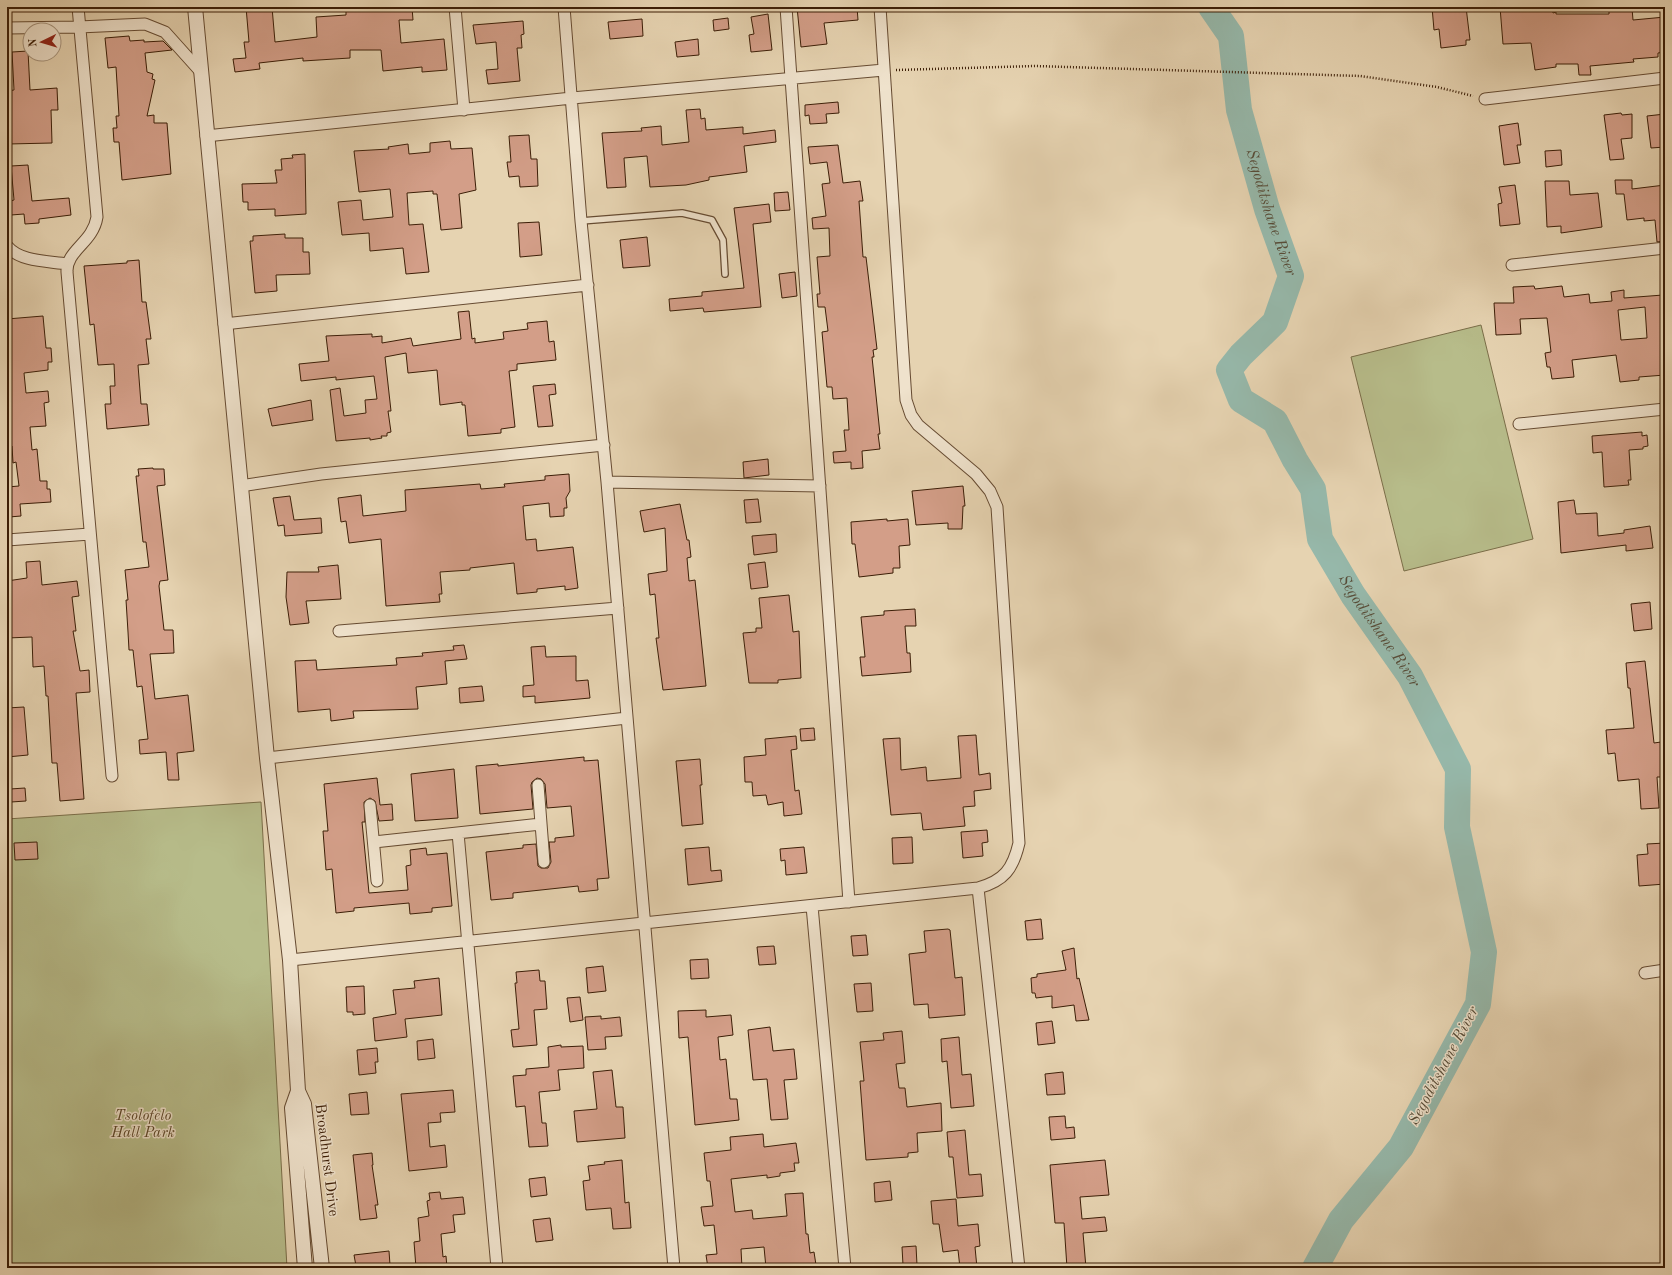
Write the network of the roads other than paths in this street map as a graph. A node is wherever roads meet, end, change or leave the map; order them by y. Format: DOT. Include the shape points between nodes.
graph roads {
  1 [pos="78,7"];
  2 [pos="194,7"];
  3 [pos="455,7"];
  4 [pos="564,7"];
  5 [pos="786,7"];
  6 [pos="880,7"];
  7 [pos="79,27"];
  8 [pos="7,28"];
  9 [pos="884,70"];
  10 [pos="200,71"];
  11 [pos="1665,78"];
  12 [pos="792,79"];
  13 [pos="572,98"];
  14 [pos="1484,99"];
  15 [pos="464,110"];
  16 [pos="206,136"];
  17 [pos="581,220"];
  18 [pos="7,246"];
  19 [pos="1665,248"];
  20 [pos="67,264"];
  21 [pos="1512,265"];
  22 [pos="725,274"];
  23 [pos="588,285"];
  24 [pos="224,324"];
  25 [pos="1665,409"];
  26 [pos="1518,424"];
  27 [pos="604,445"];
  28 [pos="607,482"];
  29 [pos="240,486"];
  30 [pos="820,486"];
  31 [pos="90,534"];
  32 [pos="7,540"];
  33 [pos="618,608"];
  34 [pos="339,632"];
  35 [pos="627,718"];
  36 [pos="266,758"];
  37 [pos="112,776"];
  38 [pos="538,785"];
  39 [pos="370,805"];
  40 [pos="541,824"];
  41 [pos="458,833"];
  42 [pos="374,842"];
  43 [pos="544,862"];
  44 [pos="377,881"];
  45 [pos="978,888"];
  46 [pos="849,902"];
  47 [pos="812,906"];
  48 [pos="645,922"];
  49 [pos="467,942"];
  50 [pos="290,960"];
  51 [pos="1665,970"];
  52 [pos="1645,973"];
  53 [pos="298,1091"];
  54 [pos="305,1268"];
  55 [pos="322,1268"];
  56 [pos="497,1268"];
  57 [pos="674,1268"];
  58 [pos="845,1268"];
  59 [pos="1019,1268"];
  1 -- 7 [label="street"];
  2 -- 10 [label="street"];
  3 -- 15 [label="street"];
  4 -- 13 [label="street"];
  5 -- 12 [label="street"];
  6 -- 9 [label="street"];
  7 -- 8 [label="street"];
  7 -- 10 [label="street" via="145,24 165,32"];
  7 -- 20 [label="street" via="97,217 93,232 70,257"];
  9 -- 12 [label="street"];
  9 -- 45 [label="street" via="906,400 911,416 918,425 976,474 990,491 997,507 1019,843 1016,857 1009,870 989,885"];
  10 -- 16 [label="street"];
  11 -- 14 [label="street"];
  12 -- 13 [label="street"];
  12 -- 30 [label="street"];
  13 -- 15 [label="street"];
  13 -- 17 [label="street"];
  15 -- 16 [label="street"];
  16 -- 24 [label="street"];
  17 -- 22 [label="lane" via="682,213 712,220 723,240"];
  17 -- 23 [label="street"];
  18 -- 20 [label="street" via="30,259"];
  19 -- 21 [label="street"];
  20 -- 31 [label="street"];
  23 -- 24 [label="street"];
  23 -- 27 [label="street"];
  24 -- 29 [label="street"];
  25 -- 26 [label="street"];
  27 -- 28 [label="street"];
  27 -- 29 [label="street" via="321,474"];
  28 -- 30 [label="street"];
  28 -- 33 [label="street"];
  29 -- 36 [label="street"];
  30 -- 46 [label="street"];
  31 -- 32 [label="street"];
  31 -- 37 [label="street"];
  33 -- 34 [label="street"];
  33 -- 35 [label="street"];
  35 -- 36 [label="street"];
  35 -- 48 [label="street"];
  36 -- 50 [label="street"];
  38 -- 40 [label="street"];
  39 -- 42 [label="street"];
  40 -- 41 [label="street"];
  40 -- 43 [label="street"];
  41 -- 42 [label="street"];
  41 -- 49 [label="street"];
  42 -- 44 [label="street"];
  45 -- 46 [label="street"];
  45 -- 59 [label="street"];
  46 -- 47 [label="street"];
  47 -- 48 [label="street"];
  47 -- 58 [label="street"];
  48 -- 49 [label="street"];
  48 -- 57 [label="street"];
  49 -- 50 [label="street"];
  49 -- 56 [label="street"];
  50 -- 53 [label="street"];
  51 -- 52 [label="street"];
  53 -- 54 [label="street, Broadhurst Drive" via="292,1108"];
  53 -- 55 [label="street, Broadhurst Drive" via="304,1104"];
}
